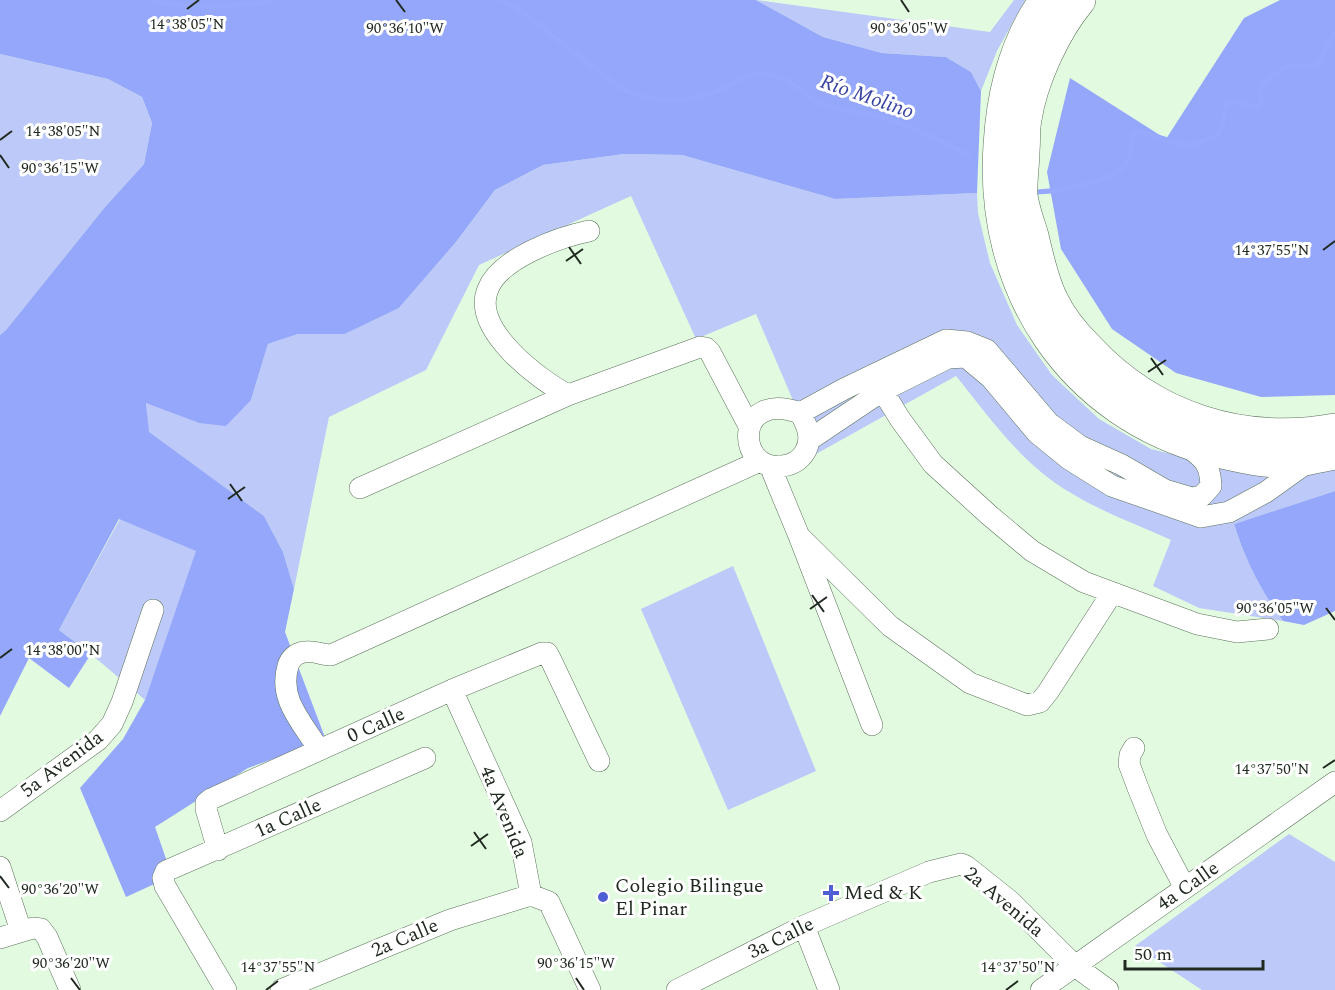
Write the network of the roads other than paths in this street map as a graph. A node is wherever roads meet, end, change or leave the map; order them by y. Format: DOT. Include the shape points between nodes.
graph roads {
  1 [pos="1046,0"];
  2 [pos="1079,0"];
  3 [pos="589,231"];
  4 [pos="878,383"];
  5 [pos="568,395"];
  6 [pos="800,412"];
  7 [pos="749,426"];
  8 [pos="1335,430"];
  9 [pos="809,440"];
  10 [pos="1181,441"];
  11 [pos="1326,454"];
  12 [pos="765,463"];
  13 [pos="360,488"];
  14 [pos="800,536"];
  15 [pos="1112,593"];
  16 [pos="153,610"];
  17 [pos="1268,629"];
  18 [pos="453,690"];
  19 [pos="872,725"];
  20 [pos="1134,748"];
  21 [pos="319,750"];
  22 [pos="425,758"];
  23 [pos="599,760"];
  24 [pos="1335,782"];
  25 [pos="0,811"];
  26 [pos="218,850"];
  27 [pos="954,865"];
  28 [pos="0,867"];
  29 [pos="1185,888"];
  30 [pos="531,895"];
  31 [pos="804,926"];
  32 [pos="21,931"];
  33 [pos="0,938"];
  34 [pos="1075,966"];
  35 [pos="70,990"];
  36 [pos="226,990"];
  37 [pos="281,990"];
  38 [pos="590,990"];
  39 [pos="677,990"];
  40 [pos="829,990"];
  41 [pos="1041,990"];
  42 [pos="1108,990"];
  1 -- 10 [label="highway" via="1021,45 1001,123 1000,202 1018,277 1049,339 1097,391 1135,418"];
  2 -- 8 [label="highway" via="1034,81 1025,120 1021,196 1052,301 1074,334 1102,364 1129,387 1166,408 1203,424 1243,433 1287,435"];
  3 -- 5 [label="street" via="546,244 521,257 495,277 486,296 488,320 501,340 543,380"];
  4 -- 6 [label="street"];
  4 -- 9 [label="street"];
  4 -- 10 [label="street" via="946,340 967,342 987,350 1049,423 1080,446 1165,490 1192,498 1202,496 1211,486 1210,469 1202,457"];
  4 -- 11 [label="street" via="948,358 966,357 991,378 1037,433 1069,459 1112,486 1201,517 1229,512"];
  4 -- 15 [label="street" via="933,464 989,516 1032,551 1084,582"];
  5 -- 7 [label="street" via="706,348"];
  5 -- 13 [label="street"];
  6 -- 7 [label="street" via="777,407 756,417"];
  6 -- 9 [label="street"];
  7 -- 12 [label="street" via="753,452"];
  9 -- 12 [label="street" via="806,450 790,465"];
  10 -- 11 [label="highway" via="1243,458 1290,461"];
  12 -- 14 [label="street"];
  12 -- 21 [label="street" via="331,655 303,651 295,655 288,663 284,680 286,695"];
  14 -- 15 [label="street" via="890,626 970,683 1027,705 1040,702 1048,692"];
  14 -- 19 [label="street"];
  15 -- 17 [label="street" via="1197,624 1237,632"];
  16 -- 25 [label="street, 5a Avenida" via="112,724 98,740"];
  18 -- 21 [label="street, 0 Calle"];
  18 -- 23 [label="street, 0 Calle" via="548,653"];
  18 -- 30 [label="street, 4a Avenida" via="521,842"];
  20 -- 29 [label="street" via="1130,764 1137,788"];
  21 -- 26 [label="street, 0 Calle" via="206,803"];
  22 -- 26 [label="street, 1a Calle"];
  24 -- 29 [label="street, 4a Calle"];
  26 -- 36 [label="street, 1a Calle" via="166,871 163,878"];
  27 -- 31 [label="street, 3a Calle" via="928,872"];
  27 -- 34 [label="street, 2a Avenida" via="966,866 1010,902"];
  28 -- 32 [label="street"];
  29 -- 34 [label="street, 4a Calle"];
  30 -- 37 [label="street, 2a Calle" via="450,920"];
  30 -- 38 [label="street" via="549,902"];
  31 -- 39 [label="street, 3a Calle"];
  31 -- 40 [label="street"];
  32 -- 33 [label="street"];
  32 -- 35 [label="street" via="41,929"];
  34 -- 41 [label="street, 4a Calle"];
  34 -- 42 [label="street, 2a Avenida"];
}
